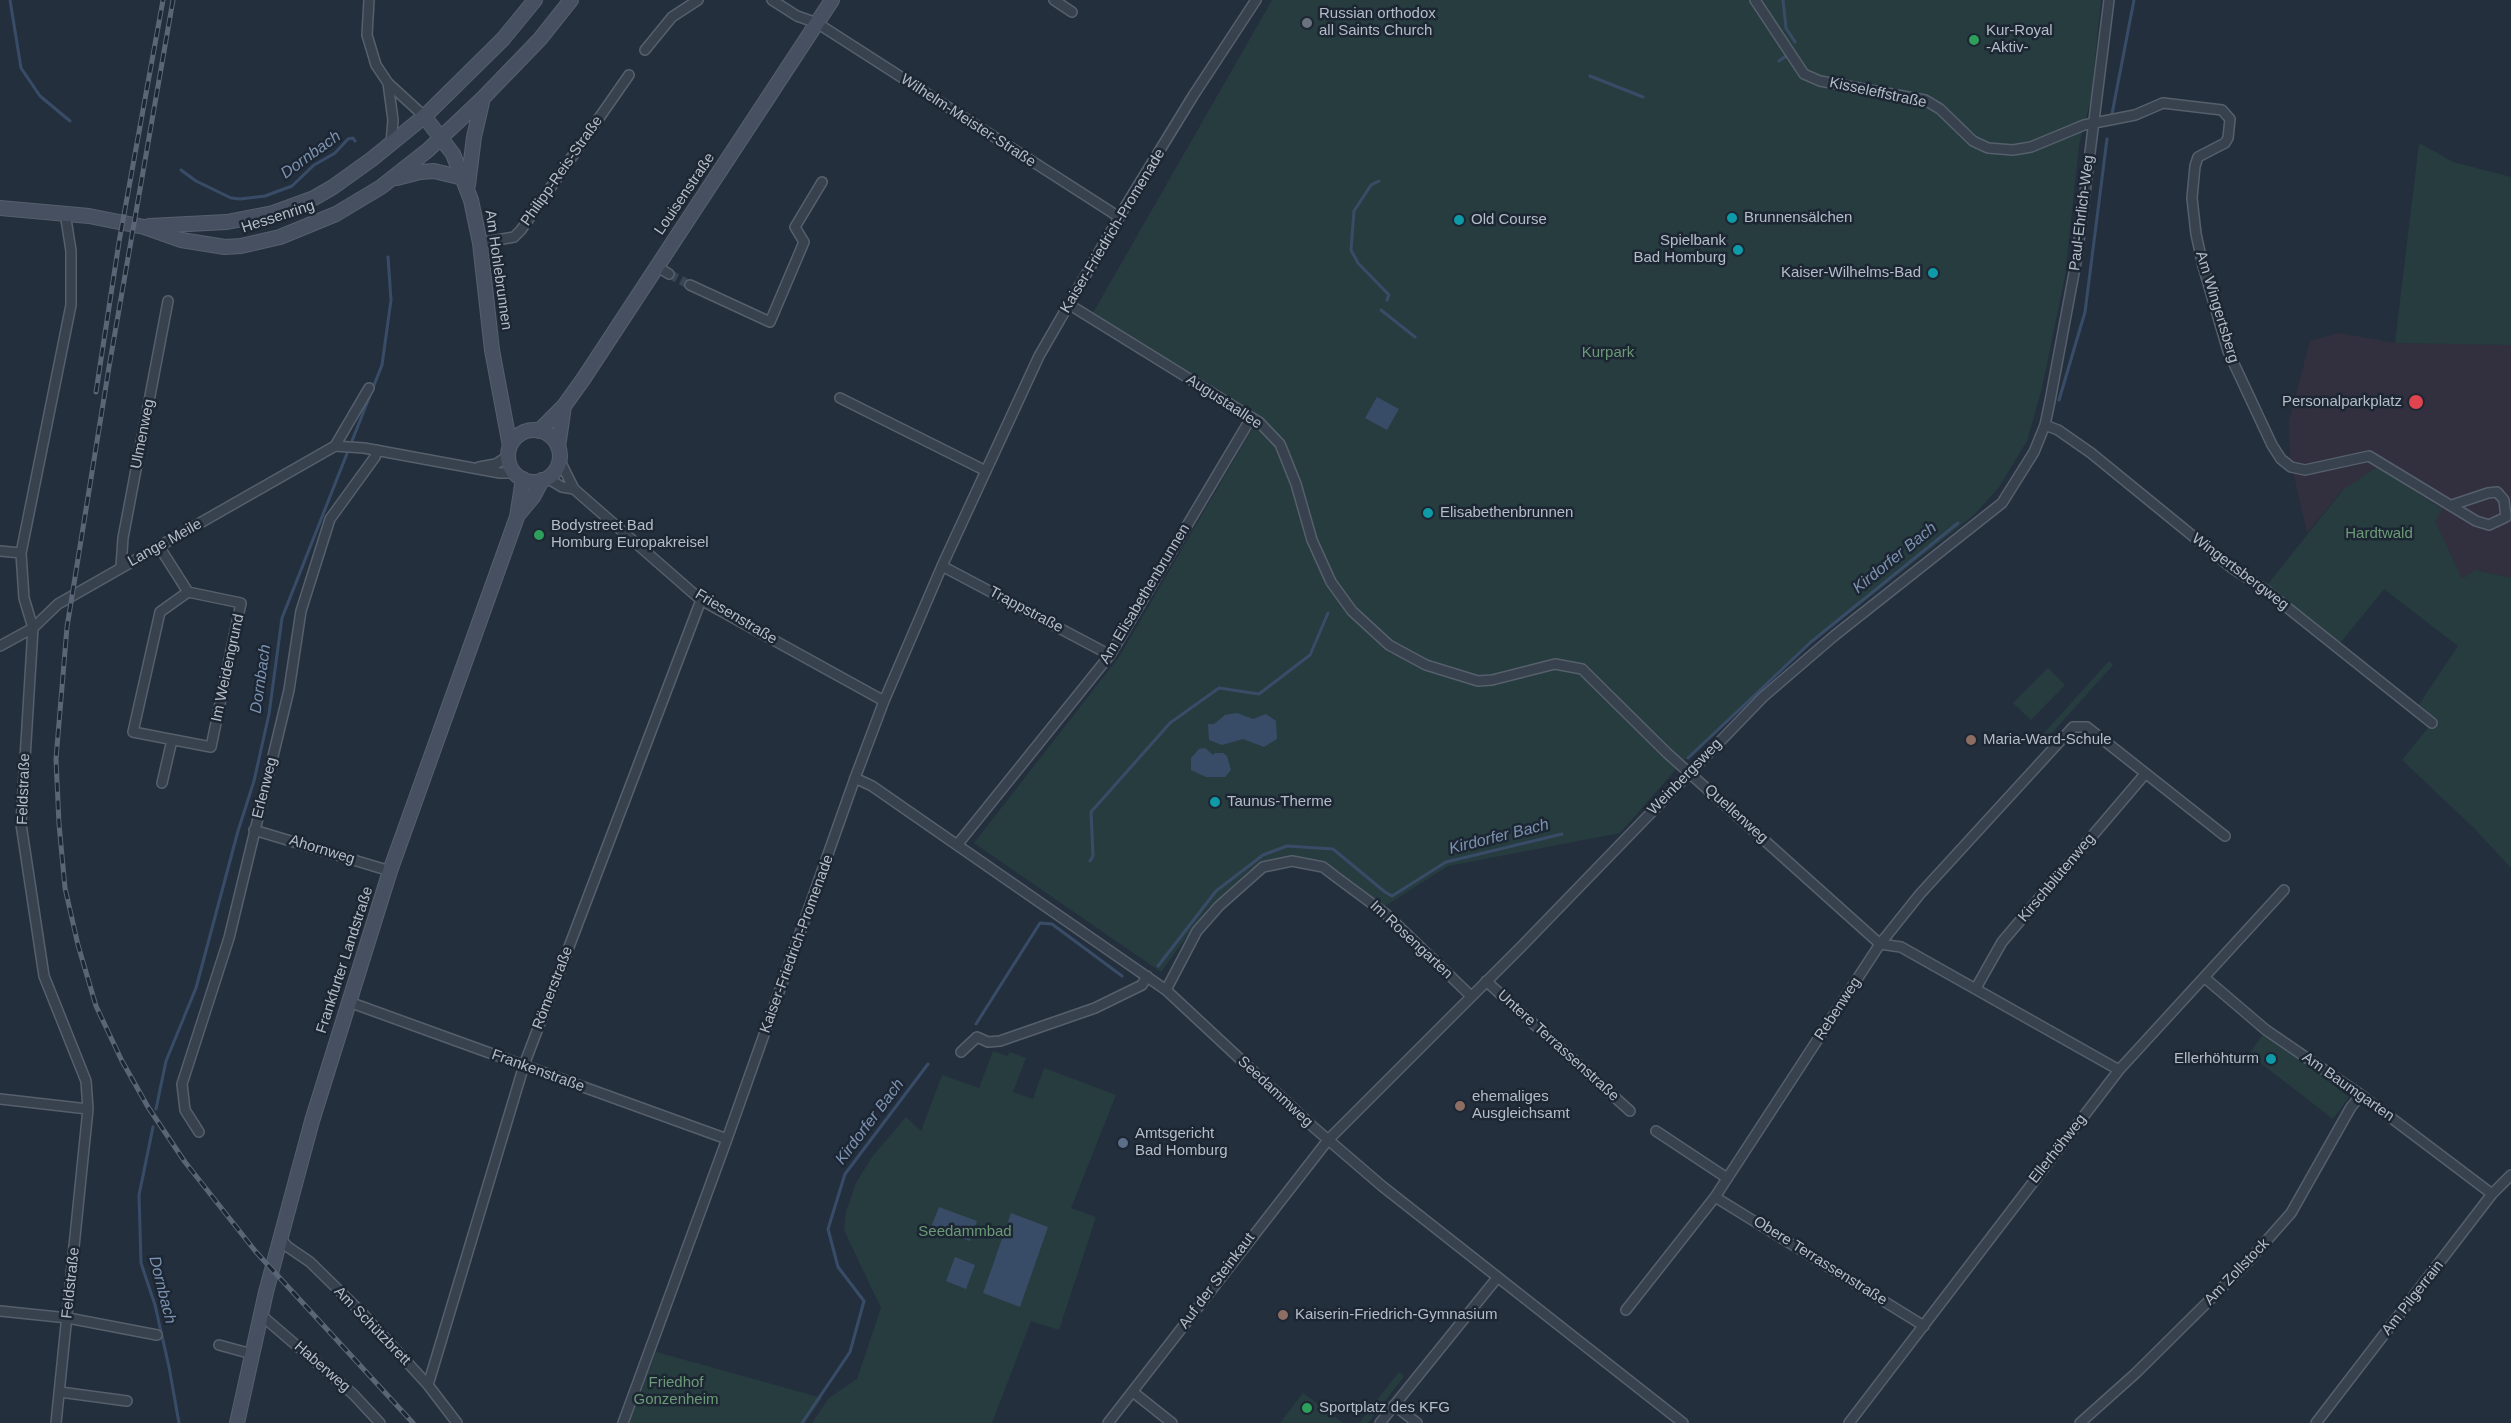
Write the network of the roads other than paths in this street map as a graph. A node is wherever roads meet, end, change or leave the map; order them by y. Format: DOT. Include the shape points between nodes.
graph roads {
  1 [pos="369,0"];
  2 [pos="535,0"];
  3 [pos="571,0"];
  4 [pos="698,0"];
  5 [pos="772,0"];
  6 [pos="832,0"];
  7 [pos="1054,0"];
  8 [pos="1256,0"];
  9 [pos="1755,0"];
  10 [pos="2109,0"];
  11 [pos="1072,12"];
  12 [pos="817,23"];
  13 [pos="645,50"];
  14 [pos="629,75"];
  15 [pos="388,83"];
  16 [pos="483,98"];
  17 [pos="424,116"];
  18 [pos="2092,123"];
  19 [pos="441,137"];
  20 [pos="391,144"];
  21 [pos="392,179"];
  22 [pos="822,182"];
  23 [pos="466,184"];
  24 [pos="0,208"];
  25 [pos="36,212"];
  26 [pos="1119,217"];
  27 [pos="66,219"];
  28 [pos="100,220"];
  29 [pos="144,227"];
  30 [pos="480,243"];
  31 [pos="656,266"];
  32 [pos="669,274"];
  33 [pos="690,285"];
  34 [pos="168,301"];
  35 [pos="1070,305"];
  36 [pos="369,388"];
  37 [pos="840,398"];
  38 [pos="502,404"];
  39 [pos="564,406"];
  40 [pos="1251,418"];
  41 [pos="2045,425"];
  42 [pos="539,431"];
  43 [pos="521,433"];
  44 [pos="338,445"];
  45 [pos="377,450"];
  46 [pos="509,451"];
  47 [pos="558,453"];
  48 [pos="471,468"];
  49 [pos="986,471"];
  50 [pos="519,476"];
  51 [pos="544,479"];
  52 [pos="574,489"];
  53 [pos="2452,505"];
  54 [pos="517,517"];
  55 [pos="160,548"];
  56 [pos="0,551"];
  57 [pos="21,553"];
  58 [pos="942,566"];
  59 [pos="121,567"];
  60 [pos="1331,582"];
  61 [pos="188,592"];
  62 [pos="701,600"];
  63 [pos="33,628"];
  64 [pos="0,646"];
  65 [pos="1110,655"];
  66 [pos="884,701"];
  67 [pos="2432,723"];
  68 [pos="172,740"];
  69 [pos="1689,772"];
  70 [pos="2145,774"];
  71 [pos="855,778"];
  72 [pos="162,783"];
  73 [pos="254,830"];
  74 [pos="2224,836"];
  75 [pos="957,845"];
  76 [pos="390,871"];
  77 [pos="2284,890"];
  78 [pos="1880,944"];
  79 [pos="1147,976"];
  80 [pos="2205,978"];
  81 [pos="1486,981"];
  82 [pos="1976,988"];
  83 [pos="1166,990"];
  84 [pos="1471,996"];
  85 [pos="350,1002"];
  86 [pos="961,1052"];
  87 [pos="524,1065"];
  88 [pos="2119,1070"];
  89 [pos="2361,1095"];
  90 [pos="0,1099"];
  91 [pos="88,1109"];
  92 [pos="1630,1111"];
  93 [pos="1656,1131"];
  94 [pos="199,1132"];
  95 [pos="727,1139"];
  96 [pos="1328,1140"];
  97 [pos="2511,1175"];
  98 [pos="1727,1178"];
  99 [pos="2492,1194"];
  100 [pos="1715,1197"];
  101 [pos="279,1238"];
  102 [pos="1497,1278"];
  103 [pos="1626,1310"];
  104 [pos="0,1311"];
  105 [pos="261,1315"];
  106 [pos="68,1318"];
  107 [pos="1924,1326"];
  108 [pos="157,1335"];
  109 [pos="219,1345"];
  110 [pos="252,1354"];
  111 [pos="428,1385"];
  112 [pos="60,1392"];
  113 [pos="1133,1392"];
  114 [pos="127,1401"];
  115 [pos="1394,1405"];
  116 [pos="56,1423"];
  117 [pos="237,1423"];
  118 [pos="380,1423"];
  119 [pos="456,1423"];
  120 [pos="623,1423"];
  121 [pos="1108,1423"];
  122 [pos="1172,1423"];
  123 [pos="1380,1423"];
  124 [pos="1417,1423"];
  125 [pos="1683,1423"];
  126 [pos="1849,1423"];
  127 [pos="2080,1423"];
  128 [pos="2316,1423"];
  1 -- 15 [label="street" via="366,22 370,48"];
  2 -- 17 [label="street, Hessenring" via="503,39"];
  3 -- 16 [label="street, Hessenring"];
  4 -- 13 [label="street" via="672,17"];
  5 -- 12 [label="street"];
  6 -- 12 [label="street, Louisenstraße"];
  7 -- 11 [label="street"];
  8 -- 26 [label="street, Kaiser-Friedrich-Promenade"];
  9 -- 18 [label="street, Kisseleffstraße" via="1804,74 1820,81 1925,100 1988,148 2031,147"];
  10 -- 18 [label="street, Paul-Ehrlich-Weg"];
  12 -- 26 [label="street, Wilhelm-Meister-Straße"];
  12 -- 31 [label="street, Louisenstraße"];
  14 -- 30 [label="street, Philipp-Reis-Straße" via="521,230 514,237"];
  15 -- 17 [label="street"];
  15 -- 20 [label="street" via="393,120"];
  16 -- 19 [label="street, Hessenring"];
  16 -- 23 [label="street"];
  17 -- 19 [label="street, Am Hohlebrunnen"];
  17 -- 20 [label="street, Hessenring"];
  18 -- 41 [label="street, Paul-Ehrlich-Weg" via="2077,257"];
  18 -- 53 [label="street, Am Wingertsberg" via="2134,115 2171,102 2225,112 2230,124 2228,138 2198,157 2194,166 2196,234 2228,351 2272,445 2291,466 2305,470 2369,456"];
  19 -- 21 [label="street, Hessenring"];
  19 -- 23 [label="street, Am Hohlebrunnen"];
  20 -- 29 [label="street, Hessenring" via="333,187 295,206 227,222"];
  21 -- 23 [label="street" via="434,171"];
  21 -- 29 [label="street, Hessenring" via="336,214 280,237 241,246 204,245"];
  22 -- 33 [label="street" via="795,227 804,242 771,321"];
  23 -- 30 [label="street, Am Hohlebrunnen"];
  24 -- 25 [label="street"];
  25 -- 27 [label="street"];
  25 -- 28 [label="street" via="65,212"];
  26 -- 35 [label="street, Kaiser-Friedrich-Promenade"];
  27 -- 28 [label="street"];
  27 -- 57 [label="street, Feldstraße" via="72,291"];
  28 -- 29 [label="street"];
  30 -- 38 [label="street, Am Hohlebrunnen"];
  31 -- 32 [label="street"];
  31 -- 39 [label="street, Louisenstraße"];
  34 -- 59 [label="street, Ulmenweg" via="123,538"];
  35 -- 40 [label="street, Augustaallee"];
  35 -- 49 [label="street, Kaiser-Friedrich-Promenade" via="1040,356"];
  36 -- 44 [label="street, Lange Meile"];
  37 -- 49 [label="street"];
  38 -- 43 [label="street, Am Hohlebrunnen"];
  38 -- 46 [label="street, Am Hohlebrunnen"];
  39 -- 42 [label="street, Louisenstraße"];
  39 -- 47 [label="street, Louisenstraße"];
  40 -- 60 [label="street, Augustaallee" via="1280,444 1312,540"];
  40 -- 65 [label="street, Am Elisabethenbrunnen"];
  41 -- 67 [label="street, Wingertsbergweg" via="2091,453 2226,564 2264,589"];
  41 -- 69 [label="street, Weinbergsweg" via="2028,463 2002,503 1787,676"];
  42 -- 43 [label="street"];
  42 -- 47 [label="street" via="547,434"];
  43 -- 46 [label="street"];
  44 -- 45 [label="street"];
  44 -- 55 [label="street, Lange Meile"];
  45 -- 48 [label="street"];
  45 -- 73 [label="street, Erlenweg" via="330,519 301,611 289,690"];
  46 -- 48 [label="street" via="496,464"];
  46 -- 50 [label="street"];
  47 -- 51 [label="street" via="553,473"];
  47 -- 52 [label="street, Friesenstraße"];
  48 -- 50 [label="street"];
  49 -- 58 [label="street, Kaiser-Friedrich-Promenade"];
  50 -- 51 [label="street" via="532,482"];
  50 -- 54 [label="street, Frankfurter Landstraße"];
  51 -- 52 [label="street, Friesenstraße"];
  51 -- 54 [label="street, Frankfurter Landstraße"];
  52 -- 62 [label="street, Friesenstraße"];
  53 -- 53 [label="street, Am Wingertsberg" via="2485,524 2506,517 2504,500 2497,492"];
  54 -- 76 [label="street, Frankfurter Landstraße"];
  55 -- 59 [label="street, Lange Meile"];
  55 -- 61 [label="street"];
  56 -- 57 [label="street"];
  57 -- 63 [label="street, Feldstraße" via="24,598"];
  58 -- 65 [label="street, Trappstraße"];
  58 -- 66 [label="street, Kaiser-Friedrich-Promenade"];
  59 -- 63 [label="street, Lange Meile" via="58,604"];
  60 -- 69 [label="street, Quellenweg" via="1352,611 1389,645 1426,665 1478,681 1556,664 1582,669"];
  61 -- 68 [label="street, Im Weidengrund" via="160,612 133,732"];
  61 -- 68 [label="street, Im Weidengrund" via="241,603 211,747"];
  62 -- 66 [label="street, Friesenstraße"];
  62 -- 87 [label="street, Römerstraße"];
  63 -- 64 [label="street, Lange Meile"];
  63 -- 91 [label="street, Feldstraße" via="21,824 44,976 86,1081"];
  65 -- 75 [label="street, Am Elisabethenbrunnen"];
  66 -- 71 [label="street, Kaiser-Friedrich-Promenade"];
  68 -- 72 [label="street"];
  69 -- 78 [label="street, Quellenweg"];
  69 -- 81 [label="street, Weinbergsweg"];
  70 -- 74 [label="street"];
  70 -- 78 [label="street, Rebenweg" via="2087,727 2073,727 1920,894"];
  70 -- 82 [label="street, Kirschblütenweg" via="2002,942"];
  71 -- 75 [label="street, Seedammweg"];
  71 -- 95 [label="street, Kaiser-Friedrich-Promenade"];
  73 -- 76 [label="street, Ahornweg"];
  73 -- 94 [label="street, Erlenweg" via="229,939 182,1084 185,1110"];
  75 -- 79 [label="street, Seedammweg"];
  76 -- 85 [label="street, Frankfurter Landstraße"];
  77 -- 80 [label="street, Ellerhöhweg"];
  78 -- 82 [label="street, Quellenweg" via="1901,947"];
  78 -- 98 [label="street, Rebenweg"];
  79 -- 83 [label="street, Seedammweg"];
  79 -- 86 [label="street" via="1142,985 1095,1008 1000,1041 988,1042 977,1037"];
  80 -- 88 [label="street, Ellerhöhweg"];
  80 -- 89 [label="street, Am Baumgarten" via="2265,1030"];
  81 -- 84 [label="street, Weinbergsweg"];
  81 -- 92 [label="street, Untere Terrassenstraße"];
  82 -- 88 [label="street, Quellenweg"];
  83 -- 84 [label="street, Im Rosengarten" via="1197,931 1219,906 1263,867 1292,861 1323,867 1345,883 1386,914"];
  83 -- 96 [label="street, Seedammweg"];
  84 -- 96 [label="street, Weinbergsweg"];
  85 -- 87 [label="street, Frankenstraße"];
  85 -- 101 [label="street, Frankfurter Landstraße"];
  87 -- 95 [label="street, Frankenstraße"];
  87 -- 111 [label="street, Römerstraße"];
  88 -- 107 [label="street, Ellerhöhweg"];
  89 -- 99 [label="street, Am Baumgarten"];
  89 -- 127 [label="street, Am Zollstock" via="2291,1213 2245,1265"];
  90 -- 91 [label="street"];
  91 -- 106 [label="street, Feldstraße"];
  93 -- 98 [label="street"];
  95 -- 120 [label="street, Kaiser-Friedrich-Promenade"];
  96 -- 102 [label="street, Seedammweg"];
  96 -- 113 [label="street, Auf der Steinkaut"];
  97 -- 99 [label="street, Am Pilgerrain"];
  98 -- 100 [label="street, Rebenweg"];
  99 -- 128 [label="street, Am Pilgerrain"];
  100 -- 103 [label="street, Rebenweg"];
  100 -- 107 [label="street, Obere Terrassenstraße"];
  101 -- 105 [label="street, Frankfurter Landstraße"];
  101 -- 111 [label="street, Am Schützbrett" via="318,1269"];
  102 -- 115 [label="street"];
  102 -- 125 [label="street, Seedammweg"];
  104 -- 106 [label="street"];
  105 -- 110 [label="street, Frankfurter Landstraße"];
  105 -- 118 [label="street, Haberweg" via="353,1394"];
  106 -- 108 [label="street"];
  106 -- 112 [label="street, Feldstraße"];
  107 -- 126 [label="street, Ellerhöhweg"];
  109 -- 110 [label="street"];
  110 -- 117 [label="street, Frankfurter Landstraße"];
  111 -- 119 [label="street, Am Schützbrett"];
  112 -- 114 [label="street"];
  112 -- 116 [label="street, Feldstraße"];
  113 -- 121 [label="street, Auf der Steinkaut"];
  113 -- 122 [label="street"];
  115 -- 123 [label="street"];
  115 -- 124 [label="street"];
}
